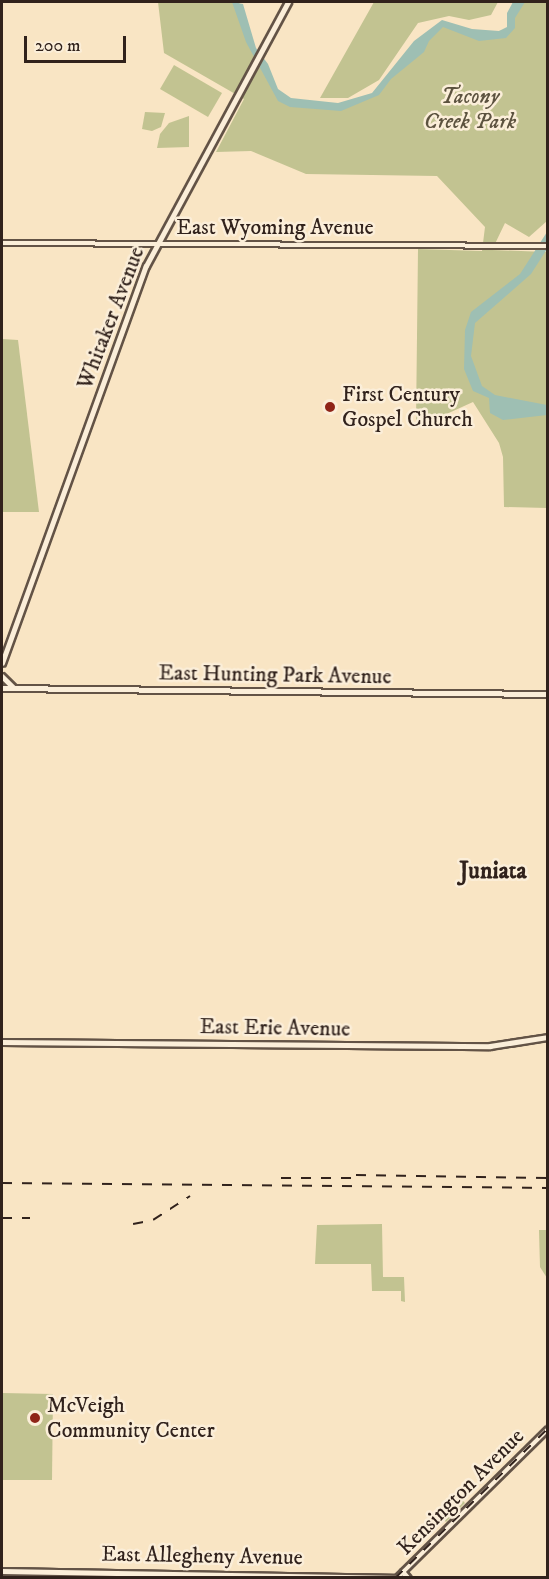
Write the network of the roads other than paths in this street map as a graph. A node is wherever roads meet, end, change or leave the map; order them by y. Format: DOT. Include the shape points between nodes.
graph roads {
  1 [pos="288,2"];
  2 [pos="2,243"];
  3 [pos="158,244"];
  4 [pos="548,246"];
  5 [pos="2,663"];
  6 [pos="2,676"];
  7 [pos="2,688"];
  8 [pos="16,688"];
  9 [pos="548,694"];
  10 [pos="548,1037"];
  11 [pos="2,1042"];
  12 [pos="548,1429"];
  13 [pos="2,1571"];
  14 [pos="372,1574"];
  15 [pos="400,1576"];
  16 [pos="381,1578"];
  17 [pos="408,1578"];
  1 -- 3 [label="main road, Whitaker Avenue"];
  2 -- 3 [label="street, East Wyoming Avenue"];
  3 -- 4 [label="street, East Wyoming Avenue"];
  3 -- 5 [label="main road, Whitaker Avenue" via="141,279"];
  6 -- 8 [label="main road"];
  7 -- 8 [label="main road, East Hunting Park Avenue"];
  8 -- 9 [label="main road, East Hunting Park Avenue"];
  10 -- 11 [label="main road, East Erie Avenue" via="495,1046"];
  12 -- 15 [label="street, Kensington Avenue"];
  13 -- 14 [label="main road, East Allegheny Avenue"];
  14 -- 15 [label="main road, East Allegheny Avenue"];
  14 -- 16 [label="main road"];
  15 -- 17 [label="main road"];
}
